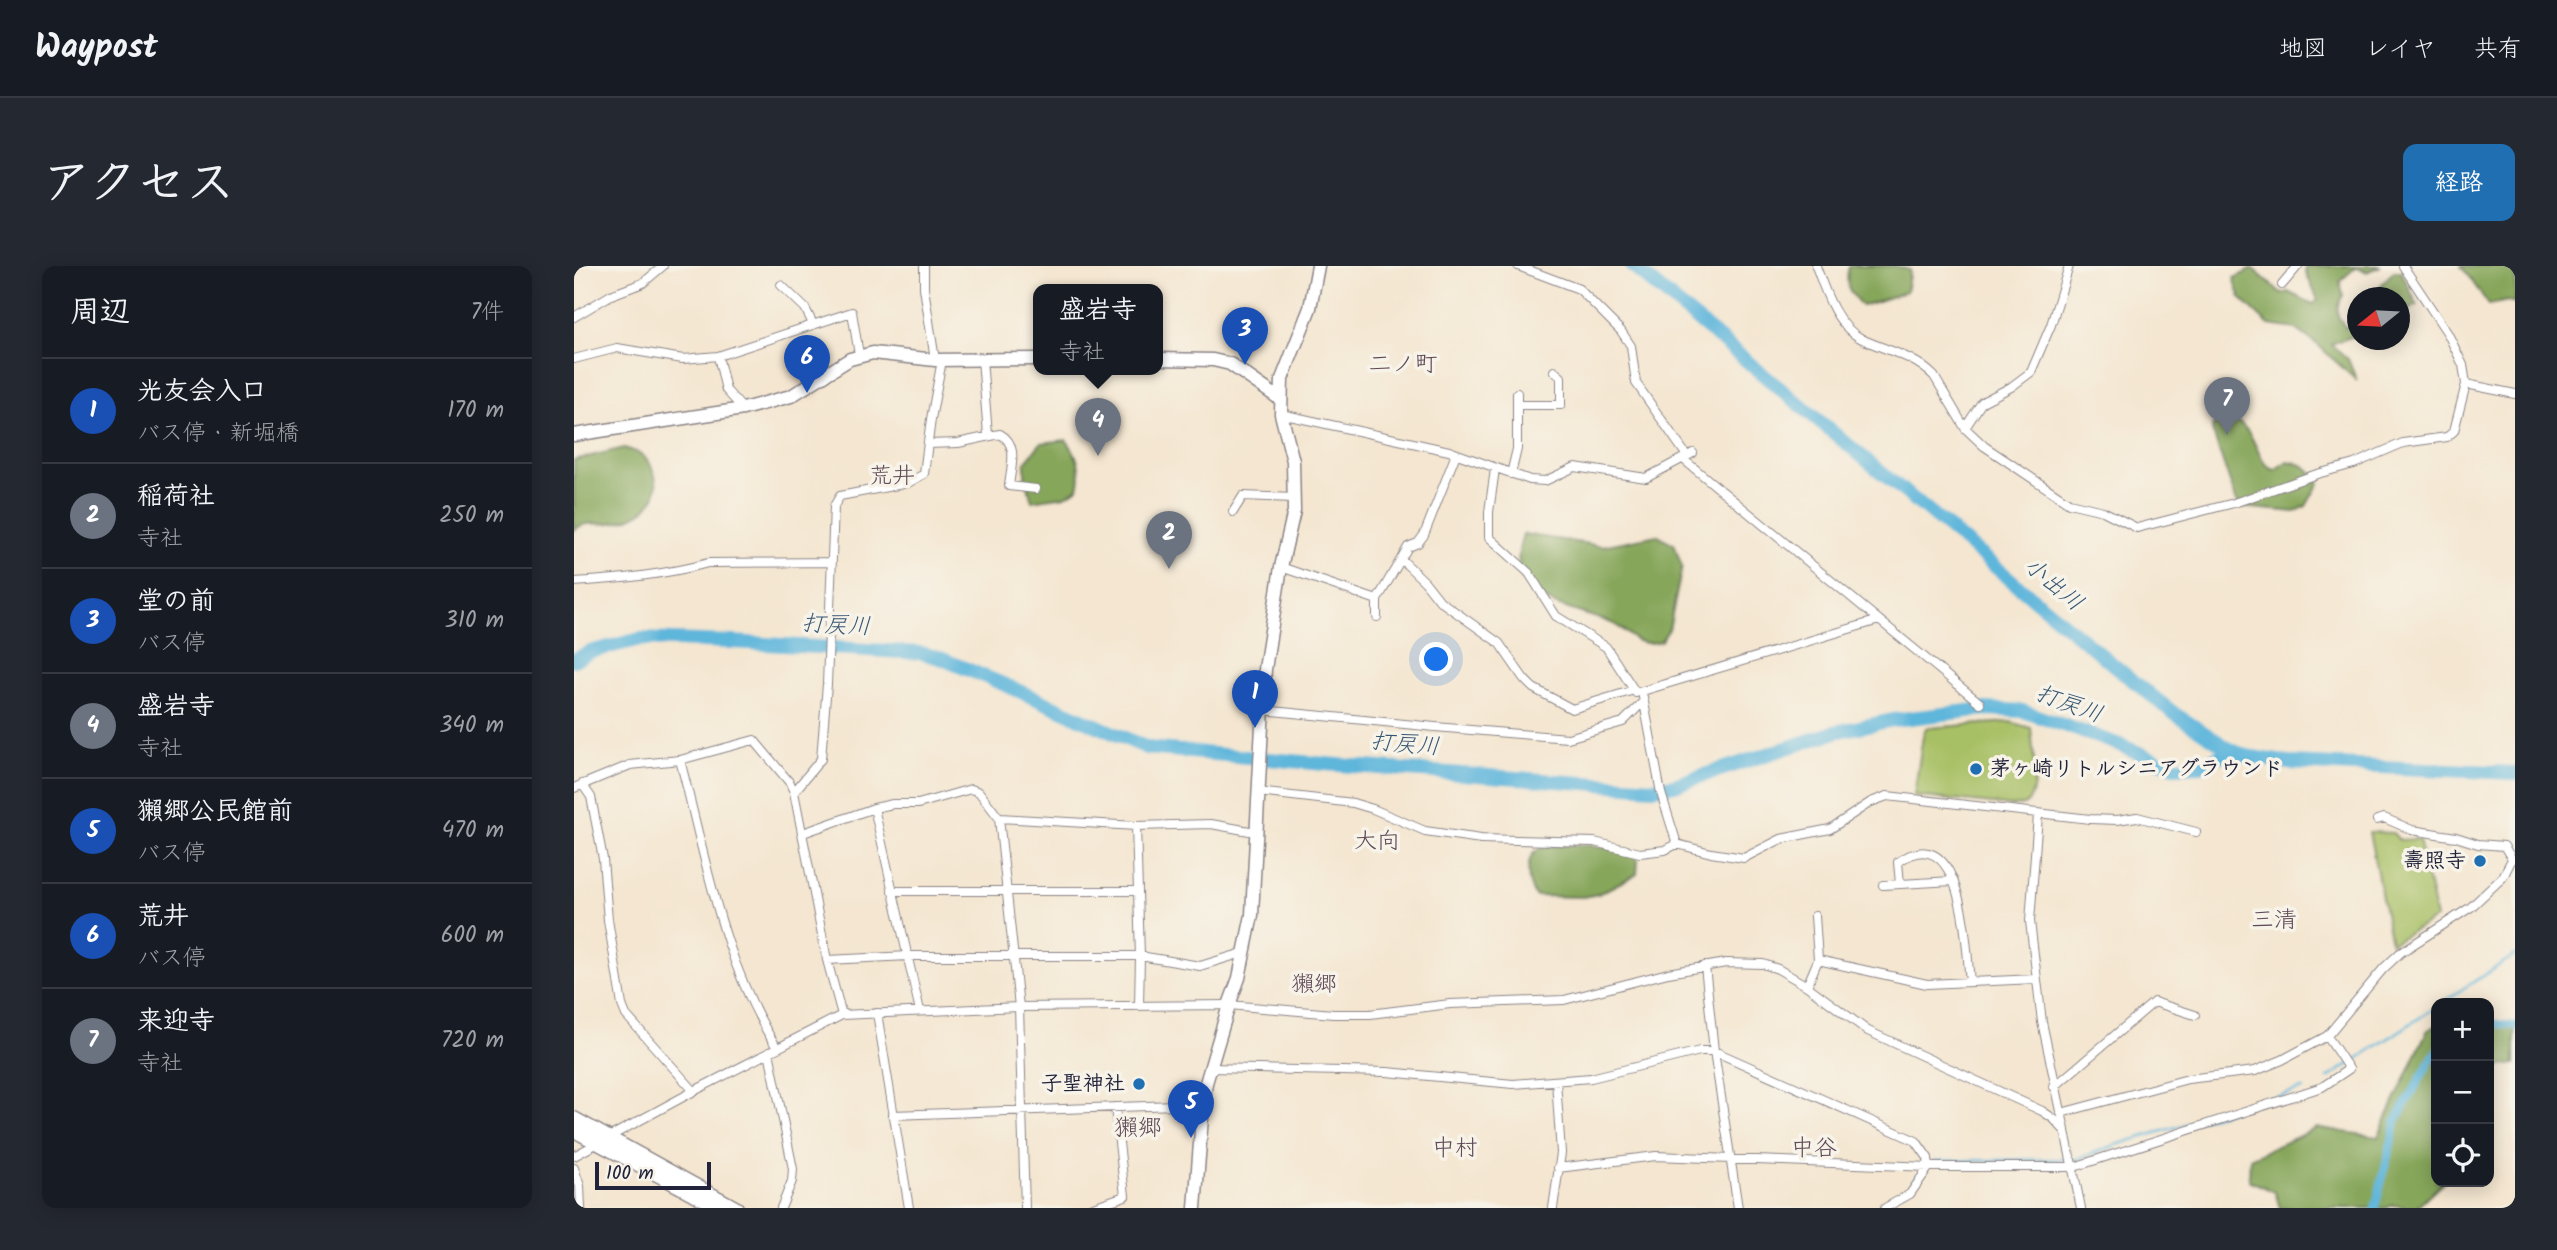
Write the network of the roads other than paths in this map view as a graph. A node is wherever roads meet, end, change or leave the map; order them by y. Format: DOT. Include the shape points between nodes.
graph roads {
  1 [pos="663,266"];
  2 [pos="924,266"];
  3 [pos="1318,266"];
  4 [pos="1518,266"];
  5 [pos="1816,266"];
  6 [pos="2069,266"];
  7 [pos="2298,266"];
  8 [pos="2403,266"];
  9 [pos="781,285"];
  10 [pos="2282,285"];
  11 [pos="574,317"];
  12 [pos="813,324"];
  13 [pos="859,355"];
  14 [pos="718,356"];
  15 [pos="574,359"];
  16 [pos="982,359"];
  17 [pos="1033,359"];
  18 [pos="1163,359"];
  19 [pos="939,360"];
  20 [pos="1554,371"];
  21 [pos="2466,384"];
  22 [pos="1517,393"];
  23 [pos="2515,394"];
  24 [pos="1280,399"];
  25 [pos="1517,405"];
  26 [pos="743,409"];
  27 [pos="1281,414"];
  28 [pos="1965,428"];
  29 [pos="574,435"];
  30 [pos="988,435"];
  31 [pos="928,444"];
  32 [pos="1457,454"];
  33 [pos="1688,456"];
  34 [pos="1495,469"];
  35 [pos="1511,474"];
  36 [pos="1036,489"];
  37 [pos="1294,498"];
  38 [pos="1233,512"];
  39 [pos="1401,559"];
  40 [pos="832,562"];
  41 [pos="1282,567"];
  42 [pos="574,582"];
  43 [pos="1377,600"];
  44 [pos="1377,617"];
  45 [pos="1879,620"];
  46 [pos="1640,695"];
  47 [pos="1980,703"];
  48 [pos="1262,709"];
  49 [pos="680,760"];
  50 [pos="578,786"];
  51 [pos="794,792"];
  52 [pos="1258,792"];
  53 [pos="874,808"];
  54 [pos="2038,815"];
  55 [pos="999,818"];
  56 [pos="2377,820"];
  57 [pos="1136,826"];
  58 [pos="1255,832"];
  59 [pos="2196,832"];
  60 [pos="803,833"];
  61 [pos="1678,844"];
  62 [pos="1952,881"];
  63 [pos="1900,884"];
  64 [pos="1883,885"];
  65 [pos="892,891"];
  66 [pos="1006,891"];
  67 [pos="1138,891"];
  68 [pos="1815,916"];
  69 [pos="1246,952"];
  70 [pos="909,956"];
  71 [pos="1140,956"];
  72 [pos="1013,957"];
  73 [pos="827,960"];
  74 [pos="1818,960"];
  75 [pos="1705,966"];
  76 [pos="2036,979"];
  77 [pos="1970,982"];
  78 [pos="1807,986"];
  79 [pos="1229,1005"];
  80 [pos="1139,1006"];
  81 [pos="1018,1007"];
  82 [pos="920,1011"];
  83 [pos="877,1013"];
  84 [pos="2195,1015"];
  85 [pos="842,1016"];
  86 [pos="2327,1036"];
  87 [pos="773,1050"];
  88 [pos="1714,1051"];
  89 [pos="1209,1068"];
  90 [pos="1556,1081"];
  91 [pos="2054,1087"];
  92 [pos="694,1091"];
  93 [pos="1203,1104"];
  94 [pos="1115,1107"];
  95 [pos="1023,1109"];
  96 [pos="2061,1113"];
  97 [pos="893,1115"];
  98 [pos="574,1118"];
  99 [pos="574,1131"];
  100 [pos="2065,1131"];
  101 [pos="603,1142"];
  102 [pos="574,1156"];
  103 [pos="1731,1158"];
  104 [pos="2073,1162"];
  105 [pos="1929,1167"];
  106 [pos="574,1168"];
  107 [pos="1558,1168"];
  108 [pos="1122,1198"];
  109 [pos="2515,1203"];
  110 [pos="581,1208"];
  111 [pos="719,1208"];
  112 [pos="737,1208"];
  113 [pos="781,1208"];
  114 [pos="909,1208"];
  115 [pos="1025,1208"];
  116 [pos="1090,1208"];
  117 [pos="1126,1208"];
  118 [pos="1195,1208"];
  119 [pos="1553,1208"];
  120 [pos="1738,1208"];
  121 [pos="1885,1208"];
  122 [pos="2081,1208"];
  123 [pos="2509,1208"];
  1 -- 11 [label="street" via="643,283"];
  2 -- 19 [label="street"];
  3 -- 24 [label="street" via="1310,308 1286,366"];
  4 -- 33 [label="street" via="1580,289 1621,331 1631,346 1636,383"];
  5 -- 28 [label="street" via="1830,303 1845,324 1861,338 1895,350 1927,369"];
  6 -- 28 [label="street" via="2031,372 1982,402"];
  7 -- 10 [label="street"];
  8 -- 21 [label="street" via="2459,354"];
  9 -- 12 [label="street" via="805,308"];
  12 -- 13 [label="street" via="852,312"];
  12 -- 14 [label="street"];
  13 -- 19 [label="street" via="885,353"];
  13 -- 26 [label="street" via="791,396"];
  14 -- 15 [label="street" via="669,358 617,348"];
  14 -- 26 [label="street" via="726,390"];
  16 -- 17 [label="street"];
  16 -- 19 [label="street"];
  16 -- 30 [label="street"];
  18 -- 24 [label="street" via="1230,364"];
  19 -- 31 [label="street"];
  20 -- 25 [label="street" via="1561,377 1560,405"];
  21 -- 23 [label="street"];
  21 -- 28 [label="street" via="2454,431 2447,437 2403,443 2234,503 2137,528 2103,511 2060,499"];
  22 -- 25 [label="street"];
  24 -- 27 [label="street"];
  25 -- 35 [label="street" via="1517,449"];
  26 -- 29 [label="street"];
  27 -- 32 [label="street"];
  27 -- 37 [label="street" via="1293,461"];
  30 -- 31 [label="street"];
  30 -- 36 [label="street" via="1000,434 1013,448 1009,485"];
  31 -- 40 [label="street" via="924,474 908,483 841,496 834,506"];
  32 -- 34 [label="street"];
  32 -- 39 [label="street" via="1424,535"];
  33 -- 35 [label="street" via="1646,478 1575,467 1545,481"];
  33 -- 45 [label="street"];
  34 -- 35 [label="street"];
  34 -- 46 [label="street" via="1489,537 1529,573 1556,616 1606,647"];
  37 -- 38 [label="street" via="1243,496"];
  37 -- 41 [label="street"];
  39 -- 43 [label="street"];
  39 -- 46 [label="street" via="1440,601 1499,643 1533,688 1572,709"];
  40 -- 42 [label="street" via="708,563"];
  40 -- 51 [label="street" via="821,759"];
  41 -- 43 [label="street"];
  41 -- 48 [label="street"];
  43 -- 44 [label="street"];
  45 -- 46 [label="street"];
  45 -- 47 [label="street"];
  46 -- 48 [label="street" via="1623,722 1568,738"];
  46 -- 61 [label="street" via="1661,793"];
  48 -- 52 [label="street"];
  49 -- 50 [label="street" via="630,765"];
  49 -- 51 [label="street" via="754,740"];
  49 -- 87 [label="street" via="728,945"];
  50 -- 92 [label="street" via="592,797 622,1005"];
  51 -- 60 [label="street"];
  52 -- 58 [label="street"];
  52 -- 61 [label="street" via="1353,803 1425,831 1481,839 1594,842 1640,853"];
  53 -- 55 [label="street" via="918,804 971,789 979,792"];
  53 -- 60 [label="street"];
  53 -- 65 [label="street"];
  54 -- 59 [label="street" via="2137,817"];
  54 -- 61 [label="street" via="1887,796 1829,829 1781,839 1744,858"];
  54 -- 76 [label="street" via="2030,921"];
  55 -- 57 [label="street"];
  55 -- 66 [label="street"];
  56 -- 86 [label="street" via="2504,846 2512,859 2503,877 2471,907 2383,969"];
  57 -- 58 [label="street" via="1211,824"];
  57 -- 67 [label="street"];
  58 -- 69 [label="street"];
  60 -- 73 [label="street"];
  62 -- 63 [label="street"];
  62 -- 63 [label="street" via="1945,862 1923,852 1910,853 1898,862"];
  62 -- 77 [label="street" via="1963,916"];
  63 -- 64 [label="street"];
  65 -- 66 [label="street"];
  65 -- 70 [label="street"];
  66 -- 67 [label="street"];
  66 -- 72 [label="street"];
  67 -- 71 [label="street"];
  68 -- 74 [label="street"];
  69 -- 71 [label="street" via="1200,966"];
  69 -- 79 [label="street"];
  70 -- 72 [label="street"];
  70 -- 73 [label="street"];
  70 -- 82 [label="street"];
  71 -- 72 [label="street"];
  71 -- 80 [label="street"];
  72 -- 81 [label="street"];
  73 -- 85 [label="street"];
  74 -- 77 [label="street" via="1927,984"];
  74 -- 78 [label="street"];
  75 -- 78 [label="street" via="1763,964"];
  75 -- 79 [label="street" via="1564,1000 1450,1004 1370,1014"];
  75 -- 88 [label="street"];
  76 -- 77 [label="street"];
  76 -- 91 [label="street"];
  78 -- 100 [label="street" via="1868,1031 2042,1111"];
  79 -- 80 [label="street"];
  79 -- 89 [label="street"];
  80 -- 81 [label="street"];
  81 -- 82 [label="street"];
  81 -- 95 [label="street"];
  82 -- 83 [label="street"];
  83 -- 85 [label="street"];
  83 -- 97 [label="street"];
  84 -- 91 [label="street" via="2154,1002"];
  85 -- 87 [label="street"];
  86 -- 96 [label="street" via="2255,1072 2188,1079"];
  86 -- 104 [label="street" via="2349,1069 2322,1087"];
  87 -- 92 [label="street"];
  87 -- 113 [label="street" via="793,1169"];
  88 -- 90 [label="street" via="1591,1078"];
  88 -- 103 [label="street"];
  88 -- 105 [label="street" via="1916,1141"];
  89 -- 90 [label="street" via="1387,1072 1513,1084"];
  89 -- 93 [label="street"];
  90 -- 107 [label="street"];
  91 -- 96 [label="street"];
  92 -- 101 [label="street"];
  93 -- 94 [label="street"];
  93 -- 118 [label="street"];
  94 -- 95 [label="street"];
  94 -- 108 [label="street"];
  95 -- 97 [label="street"];
  95 -- 115 [label="street"];
  96 -- 100 [label="street"];
  97 -- 114 [label="street"];
  98 -- 101 [label="street"];
  99 -- 101 [label="street"];
  100 -- 104 [label="street"];
  101 -- 102 [label="street"];
  101 -- 111 [label="street"];
  101 -- 112 [label="street"];
  103 -- 105 [label="street"];
  103 -- 107 [label="street" via="1656,1156"];
  103 -- 120 [label="street"];
  104 -- 105 [label="street"];
  104 -- 122 [label="street"];
  105 -- 121 [label="street" via="1910,1194"];
  106 -- 110 [label="street"];
  107 -- 119 [label="street"];
  108 -- 116 [label="street"];
  108 -- 117 [label="street"];
  109 -- 123 [label="street"];
}
